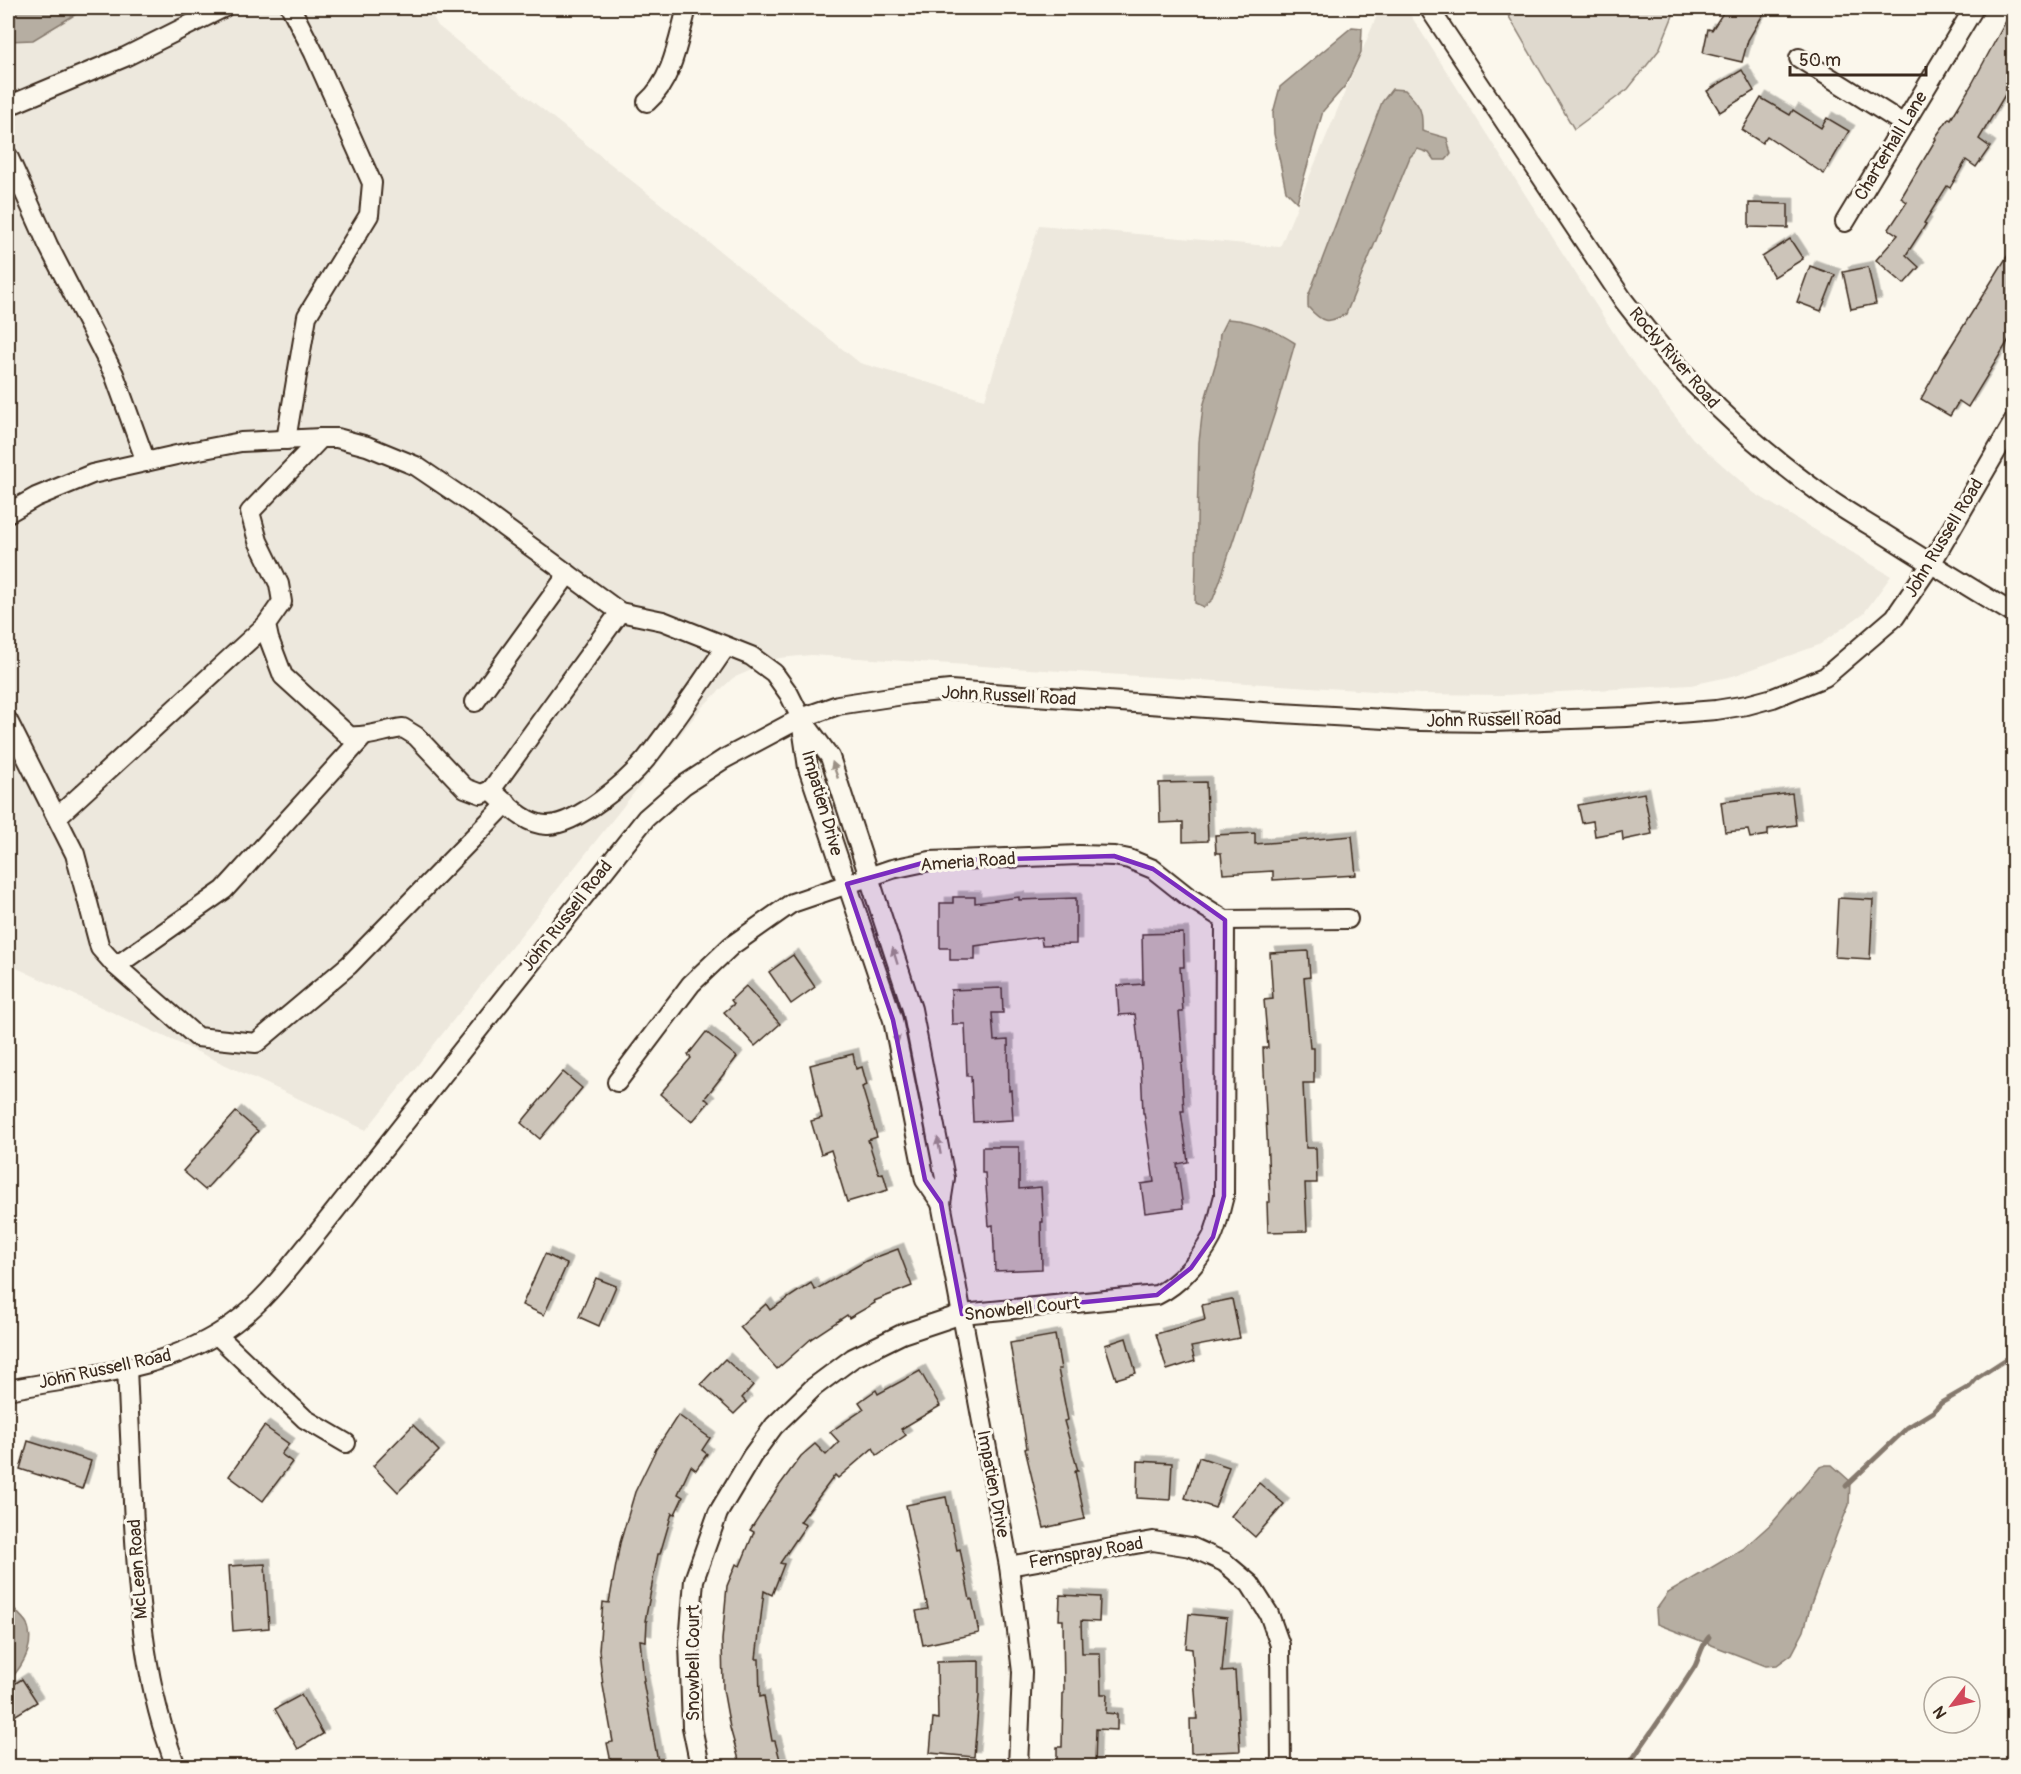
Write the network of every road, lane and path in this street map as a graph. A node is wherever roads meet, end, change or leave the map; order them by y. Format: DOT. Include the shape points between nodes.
graph roads {
  1 [pos="223,8"];
  2 [pos="291,8"];
  3 [pos="687,8"];
  4 [pos="1429,8"];
  5 [pos="1974,8"];
  6 [pos="1798,58"];
  7 [pos="647,102"];
  8 [pos="8,106"];
  9 [pos="1904,124"];
  10 [pos="8,156"];
  11 [pos="1845,222"];
  12 [pos="2013,422"];
  13 [pos="321,438"];
  14 [pos="286,440"];
  15 [pos="2007,448"];
  16 [pos="146,462"];
  17 [pos="8,513"];
  18 [pos="1931,564"];
  19 [pos="568,574"];
  20 [pos="620,612"];
  21 [pos="2013,614"];
  22 [pos="266,625"];
  23 [pos="726,646"];
  24 [pos="475,702"];
  25 [pos="801,718"];
  26 [pos="8,721"];
  27 [pos="363,737"];
  28 [pos="491,790"];
  29 [pos="507,803"];
  30 [pos="57,817"];
  31 [pos="870,875"];
  32 [pos="847,884"];
  33 [pos="1348,919"];
  34 [pos="1225,920"];
  35 [pos="116,966"];
  36 [pos="617,1082"];
  37 [pos="941,1203"];
  38 [pos="962,1314"];
  39 [pos="217,1335"];
  40 [pos="127,1368"];
  41 [pos="8,1390"];
  42 [pos="346,1443"];
  43 [pos="1009,1566"];
  44 [pos="176,1767"];
  45 [pos="700,1767"];
  46 [pos="1018,1767"];
  47 [pos="1281,1767"];
  1 -- 8 [label="street" via="124,57"];
  2 -- 14 [label="street" via="372,183 369,215 307,316"];
  3 -- 7 [label="street" via="669,72"];
  4 -- 18 [label="street, Rocky River Road" via="1624,301 1671,360 1726,417 1772,455 1828,498"];
  5 -- 9 [label="street, Charterhall Lane"];
  6 -- 9 [label="street"];
  9 -- 11 [label="street, Charterhall Lane"];
  10 -- 16 [label="street" via="114,374"];
  12 -- 15 [label="street, John Russell Road"];
  13 -- 14 [label="street"];
  13 -- 19 [label="street" via="367,446 416,466"];
  13 -- 22 [label="street" via="250,512 258,541 279,584 282,602"];
  14 -- 16 [label="street" via="241,442"];
  15 -- 18 [label="street, John Russell Road"];
  16 -- 17 [label="street" via="92,474"];
  18 -- 21 [label="street, Rocky River Road"];
  18 -- 25 [label="street, John Russell Road" via="1895,617 1825,677 1773,698 1716,710 1504,722 1420,721 950,690 838,705"];
  19 -- 20 [label="street"];
  19 -- 24 [label="street"];
  20 -- 23 [label="street" via="663,621"];
  20 -- 28 [label="street"];
  22 -- 27 [label="street" via="284,676 349,736"];
  22 -- 30 [label="street"];
  23 -- 25 [label="street" via="751,656 774,673"];
  23 -- 29 [label="street" via="645,761 600,801 576,817 548,825 525,819"];
  31 -- 25 [label="street, Impatien Drive, one-way" via="830,756"];
  25 -- 32 [label="street, Impatien Drive" via="808,768"];
  25 -- 39 [label="street, John Russell Road" via="724,759 684,785 646,818 315,1236 261,1300"];
  26 -- 30 [label="street"];
  27 -- 28 [label="street" via="403,728 416,736 465,788 482,794"];
  27 -- 35 [label="street" via="224,890"];
  28 -- 29 [label="street"];
  29 -- 35 [label="street" via="349,965 256,1043 197,1036"];
  30 -- 35 [label="street" via="75,854 100,948"];
  31 -- 32 [label="street, Ameria Road"];
  31 -- 34 [label="street, Ameria Road" via="930,861 1114,856 1153,869"];
  37 -- 31 [label="street, Impatien Drive, one-way" via="945,1179 912,1009"];
  32 -- 36 [label="street, Ameria Road" via="792,903 731,946 691,984"];
  32 -- 37 [label="street, Impatien Drive, one-way" via="892,1020 925,1180"];
  33 -- 34 [label="street"];
  34 -- 38 [label="street, Snowbell Court" via="1224,1196 1213,1237 1172,1288 1157,1295"];
  37 -- 38 [label="street, Impatien Drive"];
  38 -- 43 [label="street, Impatien Drive"];
  38 -- 45 [label="street, Snowbell Court" via="892,1339 854,1358 814,1387 774,1426 718,1513 694,1580 689,1643 692,1727"];
  39 -- 40 [label="street, John Russell Road" via="184,1353"];
  39 -- 42 [label="street" via="305,1419"];
  40 -- 41 [label="street, John Russell Road"];
  40 -- 44 [label="street, McLean Road" via="138,1593 145,1652 155,1703"];
  43 -- 46 [label="street, Impatien Drive" via="1022,1672"];
  43 -- 47 [label="street, Fernspray Road" via="1153,1540 1191,1547 1224,1562 1250,1584 1269,1614 1280,1645"];
}
